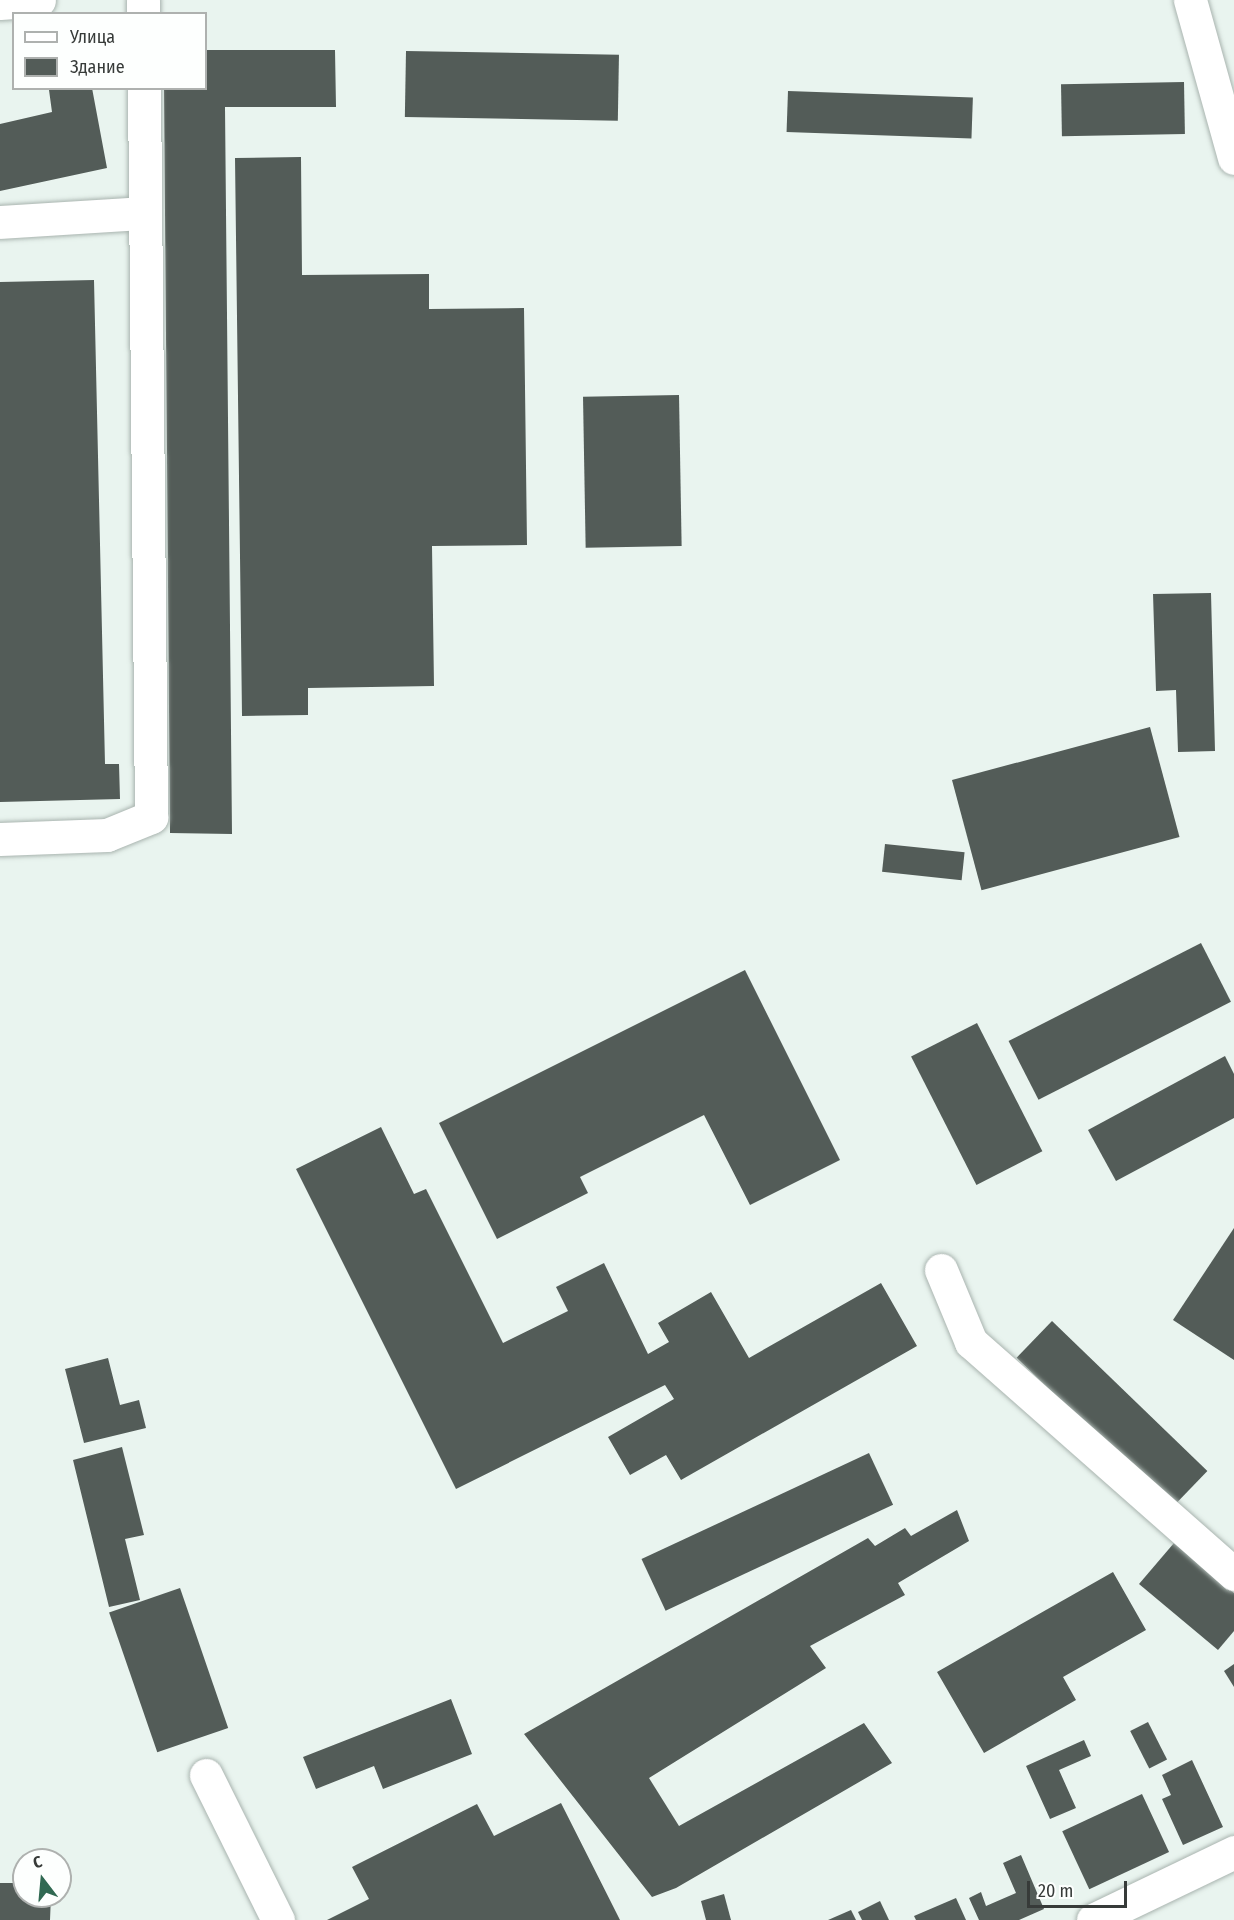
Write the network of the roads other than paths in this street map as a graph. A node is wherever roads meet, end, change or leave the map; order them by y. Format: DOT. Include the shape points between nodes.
graph roads {
  1 [pos="39,0"];
  2 [pos="1190,0"];
  3 [pos="0,3"];
  4 [pos="144,90"];
  5 [pos="1234,158"];
  6 [pos="145,213"];
  7 [pos="0,222"];
  8 [pos="0,839"];
  9 [pos="940,1270"];
  10 [pos="1234,1574"];
  11 [pos="206,1774"];
  12 [pos="1234,1852"];
  13 [pos="278,1920"];
  14 [pos="1094,1920"];
  1 -- 3 [label="street"];
  2 -- 5 [label="street"];
  4 -- 6 [label="street"];
  6 -- 7 [label="street"];
  6 -- 8 [label="street" via="151,816 107,836"];
  9 -- 10 [label="street" via="971,1342"];
  11 -- 13 [label="street"];
  12 -- 14 [label="street"];
}
